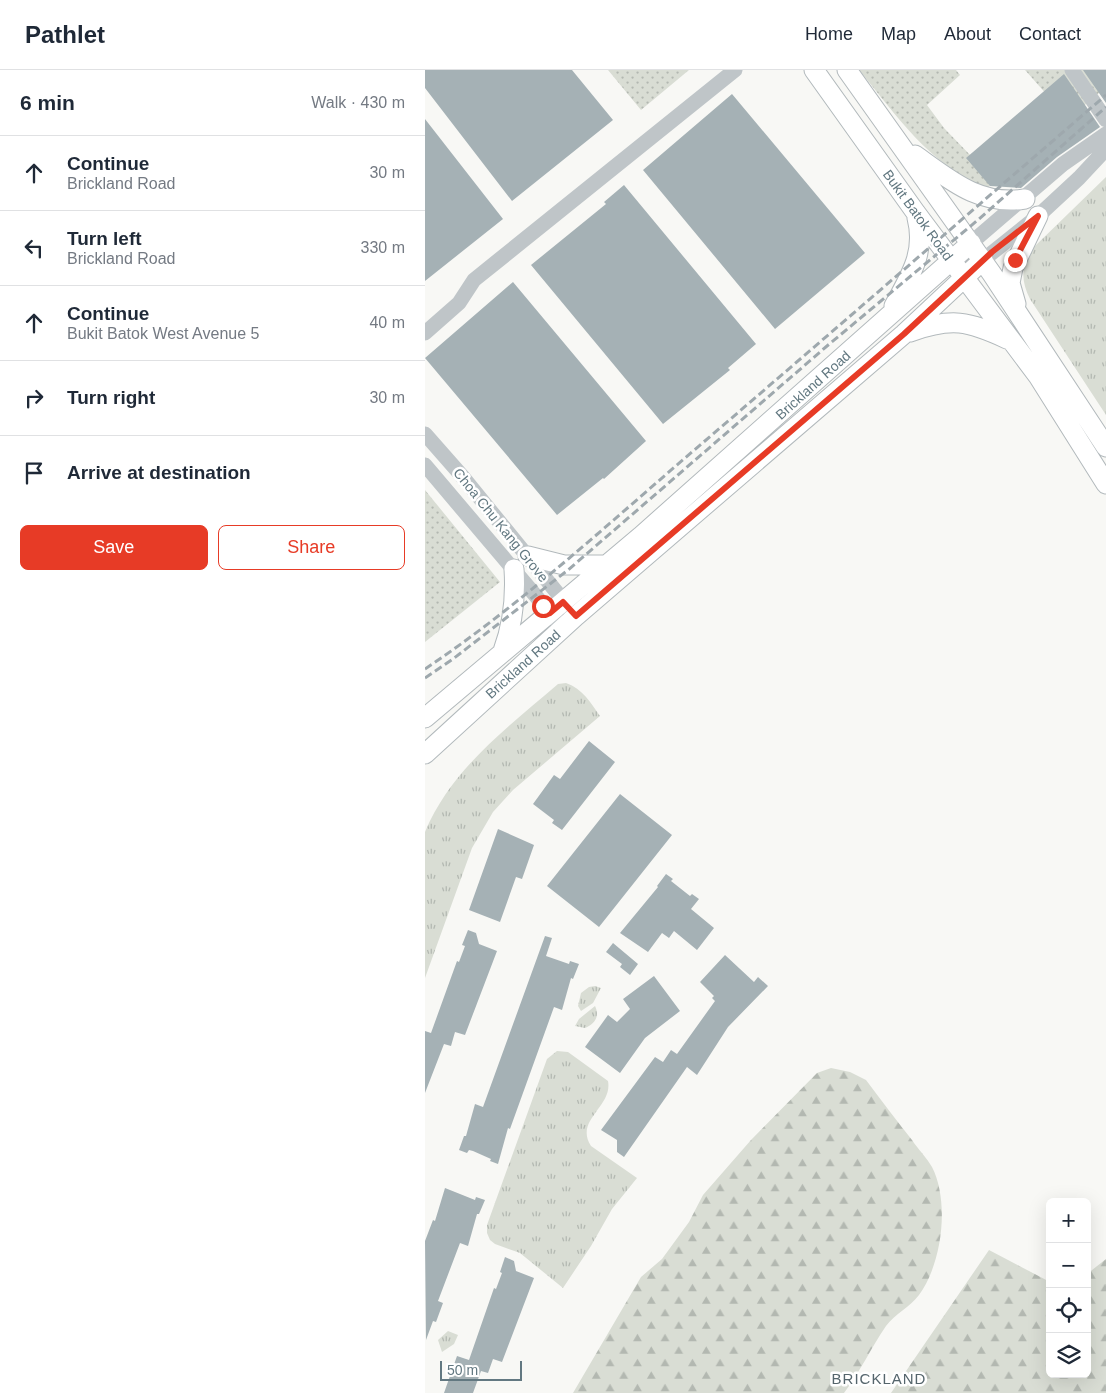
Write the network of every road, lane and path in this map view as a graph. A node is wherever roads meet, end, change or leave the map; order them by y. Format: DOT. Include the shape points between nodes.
graph roads {
  1 [pos="735,70"];
  2 [pos="814,70"];
  3 [pos="847,70"];
  4 [pos="1072,70"];
  5 [pos="1106,120"];
  6 [pos="1106,134"];
  7 [pos="904,148"];
  8 [pos="1106,150"];
  9 [pos="1025,199"];
  10 [pos="916,212"];
  11 [pos="1038,216"];
  12 [pos="971,243"];
  13 [pos="951,260"];
  14 [pos="983,260"];
  15 [pos="965,278"];
  16 [pos="889,316"];
  17 [pos="1019,318"];
  18 [pos="425,333"];
  19 [pos="904,334"];
  20 [pos="1011,341"];
  21 [pos="425,434"];
  22 [pos="1106,446"];
  23 [pos="425,465"];
  24 [pos="1106,484"];
  25 [pos="521,563"];
  26 [pos="607,565"];
  27 [pos="556,607"];
  28 [pos="569,622"];
  29 [pos="502,655"];
  30 [pos="425,718"];
  31 [pos="425,754"];
  1 -- 18 [label="street" via="474,280 459,304"];
  2 -- 10 [label="main road, Bukit Batok Road"];
  3 -- 7 [label="main road, Bukit Batok Road"];
  4 -- 5 [label="street"];
  6 -- 9 [label="street" via="1063,164"];
  7 -- 9 [label="main road" via="977,196 1008,201"];
  7 -- 12 [label="main road, Bukit Batok Road"];
  8 -- 11 [label="street"];
  9 -- 12 [label="street"];
  10 -- 13 [label="main road, Bukit Batok Road"];
  10 -- 16 [label="main road" via="921,233 920,251"];
  11 -- 14 [label="street"];
  11 -- 17 [label="main road" via="1013,268 1011,283"];
  12 -- 13 [label="main road, Brickland Road"];
  12 -- 14 [label="main road, Bukit Batok Road"];
  13 -- 15 [label="main road, Bukit Batok Road"];
  13 -- 16 [label="main road, Brickland Road"];
  14 -- 15 [label="main road, Brickland Road"];
  14 -- 17 [label="main road, Bukit Batok Road"];
  15 -- 19 [label="main road, Brickland Road"];
  15 -- 20 [label="main road, Bukit Batok Road"];
  16 -- 26 [label="main road, Brickland Road"];
  17 -- 22 [label="main road, Bukit Batok Road"];
  19 -- 20 [label="main road" via="957,321 979,326"];
  19 -- 28 [label="main road, Brickland Road"];
  20 -- 24 [label="main road, Bukit Batok Road" via="1039,376"];
  21 -- 25 [label="street, Choa Chu Kang Grove"];
  23 -- 25 [label="street, Choa Chu Kang Grove"];
  25 -- 26 [label="main road"];
  25 -- 27 [label="street, Choa Chu Kang Grove"];
  25 -- 29 [label="main road" via="512,628"];
  26 -- 27 [label="main road, Brickland Road"];
  27 -- 28 [label="street, Choa Chu Kang Grove"];
  27 -- 29 [label="main road, Brickland Road"];
  28 -- 31 [label="main road, Brickland Road"];
  29 -- 30 [label="main road, Brickland Road"];
}
